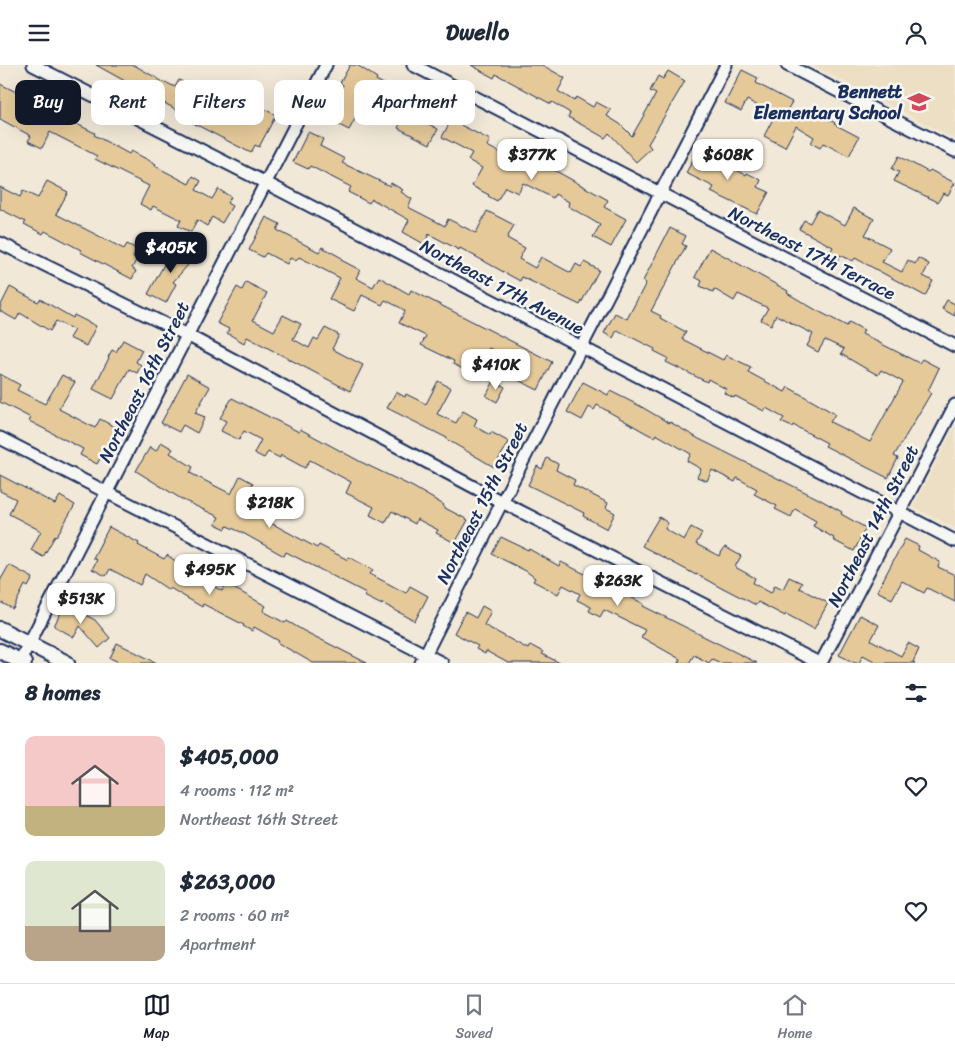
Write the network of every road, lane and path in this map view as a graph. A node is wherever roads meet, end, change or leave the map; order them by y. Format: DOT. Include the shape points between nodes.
graph roads {
  1 [pos="33,65"];
  2 [pos="326,65"];
  3 [pos="413,65"];
  4 [pos="726,65"];
  5 [pos="787,65"];
  6 [pos="955,151"];
  7 [pos="266,183"];
  8 [pos="660,194"];
  9 [pos="0,243"];
  10 [pos="187,335"];
  11 [pos="955,346"];
  12 [pos="581,348"];
  13 [pos="955,405"];
  14 [pos="0,438"];
  15 [pos="106,493"];
  16 [pos="502,502"];
  17 [pos="900,513"];
  18 [pos="955,541"];
  19 [pos="0,629"];
  20 [pos="29,644"];
  21 [pos="0,651"];
  22 [pos="423,659"];
  23 [pos="22,662"];
  24 [pos="67,663"];
  25 [pos="442,663"];
  26 [pos="820,663"];
  1 -- 7 [label="street, Northeast 17th Avenue"];
  2 -- 7 [label="street, Northeast 16th Street"];
  3 -- 8 [label="street, Northeast 17th Terrace"];
  4 -- 8 [label="street, Northeast 15th Street"];
  5 -- 6 [label="street"];
  7 -- 10 [label="street, Northeast 16th Street"];
  7 -- 12 [label="street, Northeast 17th Avenue"];
  8 -- 11 [label="street, Northeast 17th Terrace"];
  8 -- 12 [label="street, Northeast 15th Street"];
  9 -- 10 [label="street"];
  10 -- 15 [label="street, Northeast 16th Street"];
  10 -- 16 [label="street"];
  12 -- 16 [label="street, Northeast 15th Street"];
  12 -- 17 [label="street, Northeast 17th Avenue"];
  13 -- 17 [label="street, Northeast 14th Street"];
  14 -- 15 [label="street"];
  15 -- 20 [label="street, Northeast 16th Street"];
  15 -- 22 [label="street"];
  16 -- 22 [label="street, Northeast 15th Street"];
  16 -- 26 [label="street"];
  17 -- 18 [label="street, Northeast 17th Avenue"];
  17 -- 26 [label="street, Northeast 14th Street"];
  19 -- 20 [label="street"];
  20 -- 23 [label="street, Northeast 16th Street"];
  20 -- 24 [label="street"];
  21 -- 23 [label="street"];
  22 -- 25 [label="street"];
}
